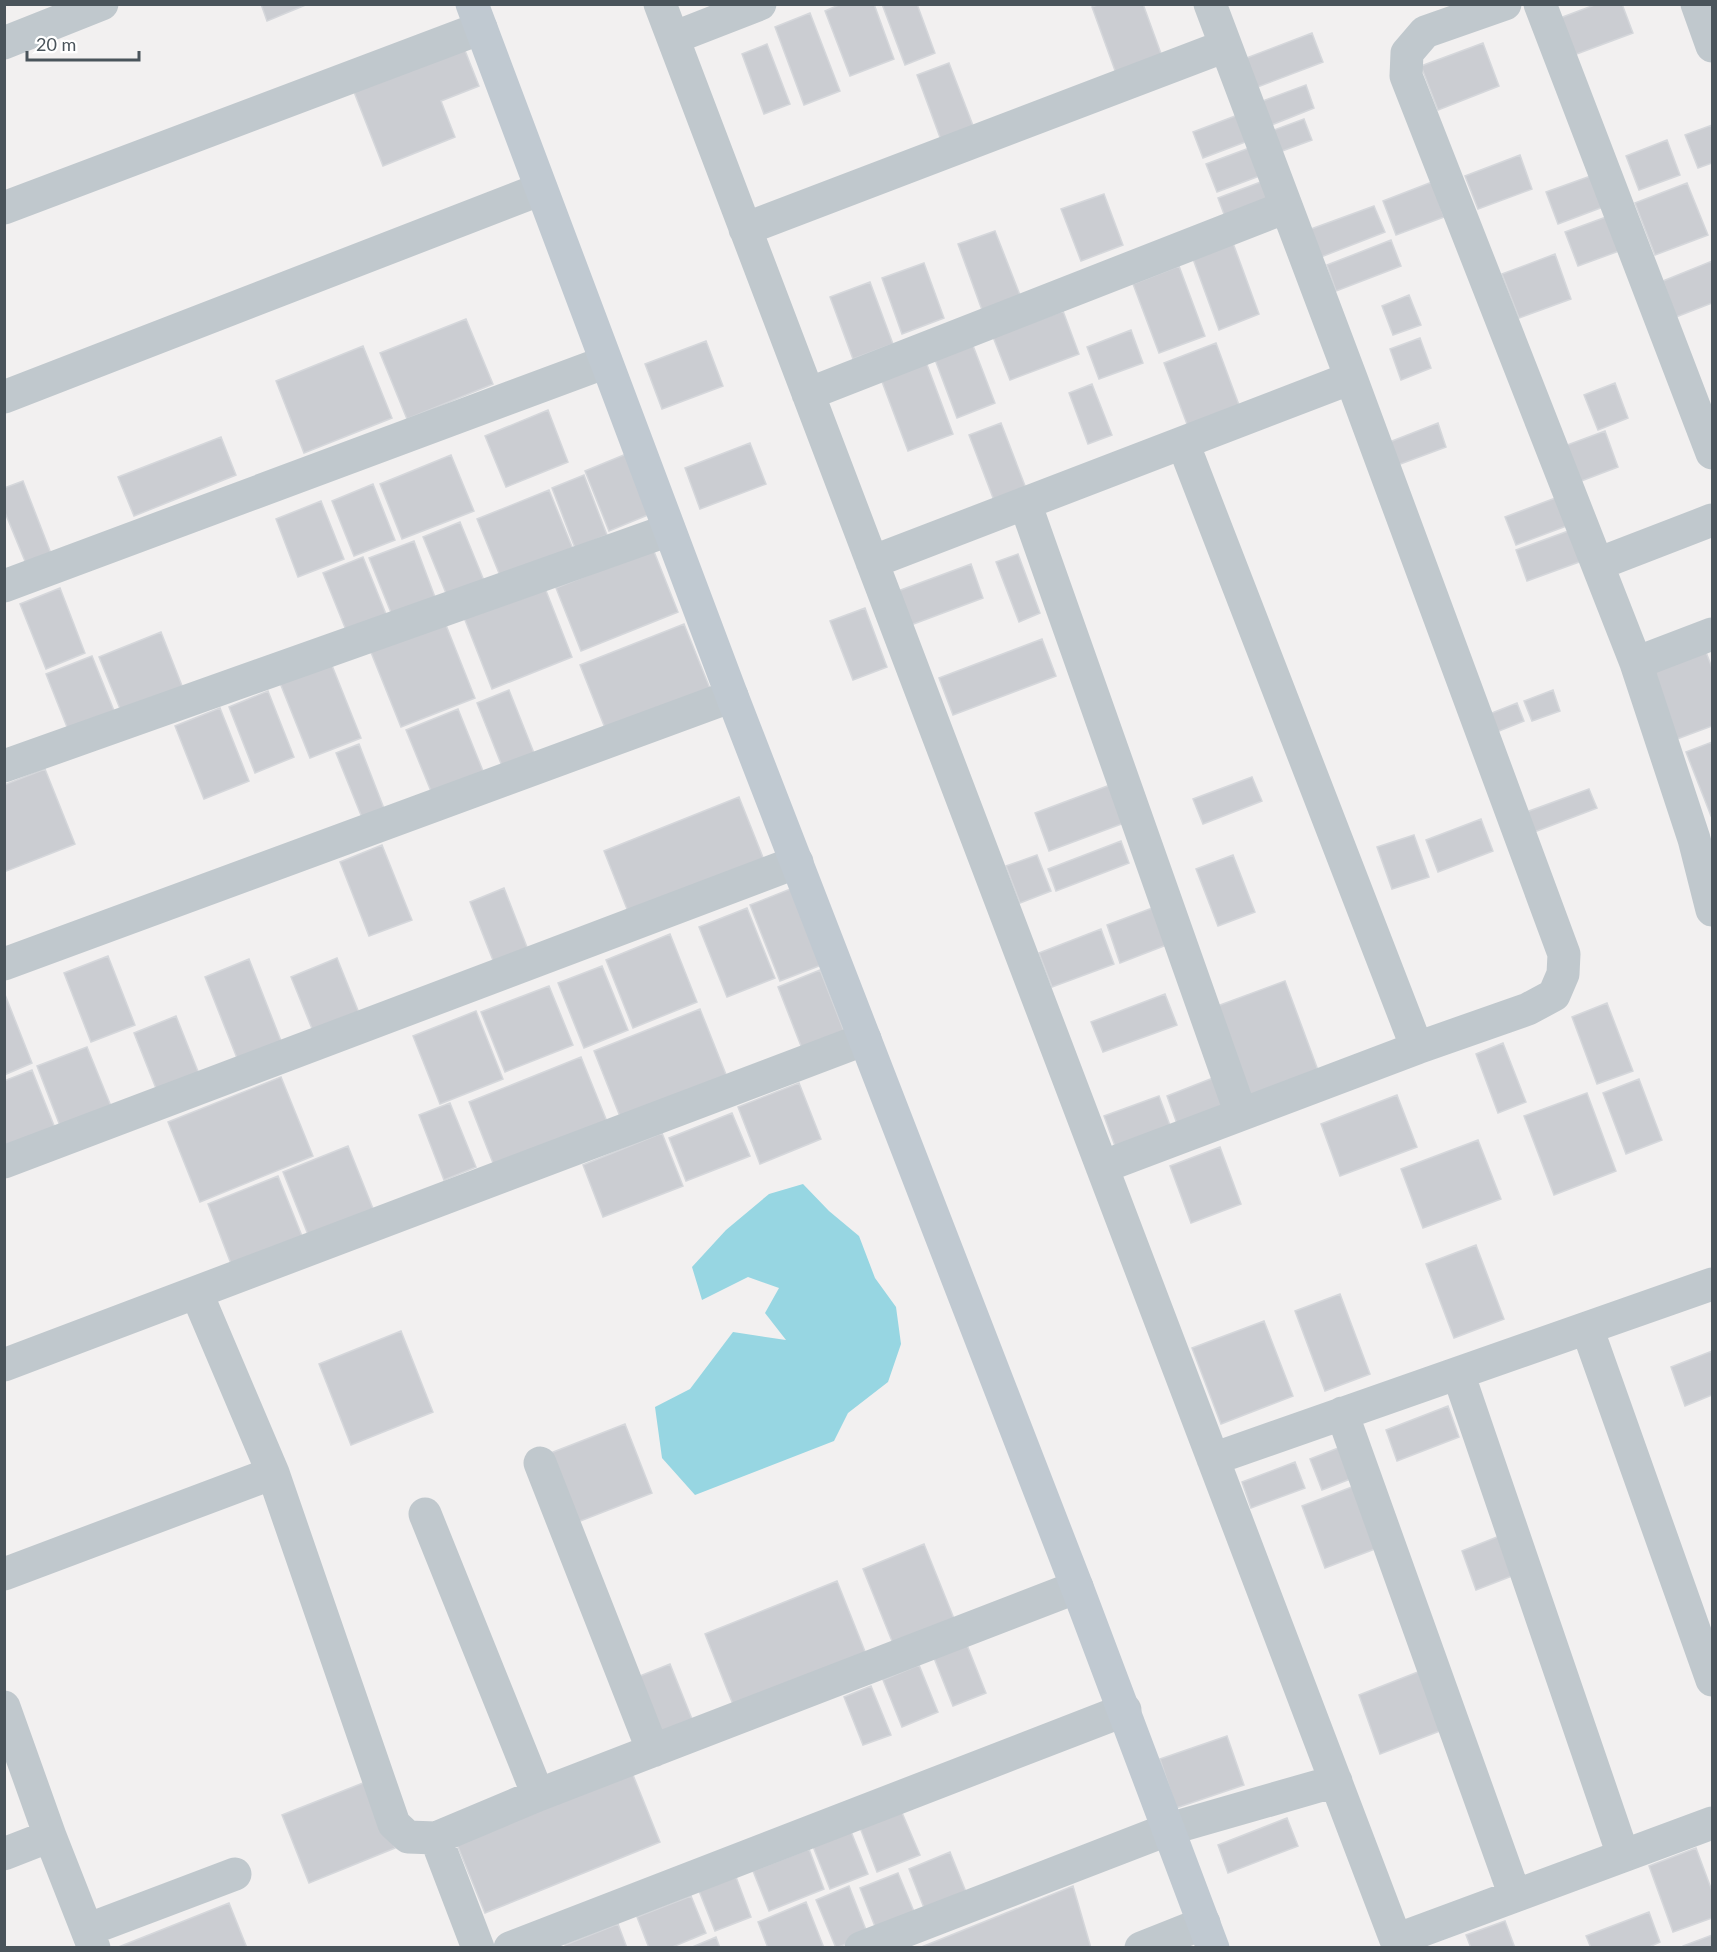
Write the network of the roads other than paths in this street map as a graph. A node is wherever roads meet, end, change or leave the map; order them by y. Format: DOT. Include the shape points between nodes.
graph roads {
  1 [pos="102,4"];
  2 [pos="660,4"];
  3 [pos="760,4"];
  4 [pos="1210,4"];
  5 [pos="1505,4"];
  6 [pos="1540,4"];
  7 [pos="1697,4"];
  8 [pos="476,16"];
  9 [pos="673,38"];
  10 [pos="4,43"];
  11 [pos="1226,46"];
  12 [pos="1713,46"];
  13 [pos="541,189"];
  14 [pos="1286,207"];
  15 [pos="4,208"];
  16 [pos="745,229"];
  17 [pos="606,362"];
  18 [pos="1351,378"];
  19 [pos="808,394"];
  20 [pos="4,397"];
  21 [pos="1183,443"];
  22 [pos="1713,453"];
  23 [pos="1025,503"];
  24 [pos="1713,520"];
  25 [pos="669,530"];
  26 [pos="872,562"];
  27 [pos="1598,564"];
  28 [pos="4,586"];
  29 [pos="1713,634"];
  30 [pos="1636,663"];
  31 [pos="732,696"];
  32 [pos="4,766"];
  33 [pos="1703,835"];
  34 [pos="797,862"];
  35 [pos="1713,910"];
  36 [pos="4,964"];
  37 [pos="866,1039"];
  38 [pos="1417,1048"];
  39 [pos="1241,1114"];
  40 [pos="4,1162"];
  41 [pos="1102,1167"];
  42 [pos="1713,1284"];
  43 [pos="197,1294"];
  44 [pos="1587,1328"];
  45 [pos="4,1365"];
  46 [pos="1458,1373"];
  47 [pos="1342,1413"];
  48 [pos="1213,1459"];
  49 [pos="540,1463"];
  50 [pos="273,1473"];
  51 [pos="425,1514"];
  52 [pos="4,1574"];
  53 [pos="1077,1587"];
  54 [pos="1713,1680"];
  55 [pos="4,1707"];
  56 [pos="1125,1710"];
  57 [pos="653,1751"];
  58 [pos="1336,1781"];
  59 [pos="538,1796"];
  60 [pos="1713,1822"];
  61 [pos="1169,1829"];
  62 [pos="50,1836"];
  63 [pos="436,1838"];
  64 [pos="4,1854"];
  65 [pos="1623,1856"];
  66 [pos="235,1874"];
  67 [pos="1515,1896"];
  68 [pos="1209,1935"];
  69 [pos="91,1939"];
  70 [pos="1397,1944"];
  71 [pos="478,1947"];
  72 [pos="510,1947"];
  73 [pos="861,1947"];
  74 [pos="1141,1947"];
  1 -- 10 [label="street"];
  2 -- 9 [label="street"];
  3 -- 9 [label="street"];
  4 -- 11 [label="street"];
  5 -- 27 [label="street" via="1425,32 1407,53 1406,76"];
  6 -- 22 [label="street"];
  7 -- 12 [label="street"];
  8 -- 13 [label="street"];
  8 -- 15 [label="street"];
  9 -- 16 [label="street"];
  11 -- 14 [label="street"];
  11 -- 16 [label="street"];
  13 -- 17 [label="street"];
  13 -- 20 [label="street"];
  14 -- 18 [label="street"];
  14 -- 19 [label="street"];
  16 -- 19 [label="street"];
  17 -- 25 [label="street"];
  17 -- 28 [label="street"];
  18 -- 21 [label="street"];
  18 -- 38 [label="street" via="1564,954 1563,974 1554,994 1528,1009"];
  19 -- 26 [label="street"];
  21 -- 23 [label="street"];
  21 -- 38 [label="street"];
  23 -- 26 [label="street"];
  23 -- 39 [label="street"];
  24 -- 27 [label="street"];
  25 -- 31 [label="street"];
  25 -- 32 [label="street"];
  26 -- 41 [label="street"];
  27 -- 30 [label="street"];
  29 -- 30 [label="street"];
  30 -- 33 [label="street"];
  31 -- 34 [label="street"];
  31 -- 36 [label="street"];
  33 -- 35 [label="street"];
  34 -- 37 [label="street"];
  34 -- 40 [label="street"];
  37 -- 43 [label="street"];
  37 -- 53 [label="street"];
  38 -- 39 [label="street"];
  39 -- 41 [label="street"];
  41 -- 48 [label="street"];
  42 -- 44 [label="street"];
  43 -- 45 [label="street"];
  43 -- 50 [label="street"];
  44 -- 46 [label="street"];
  44 -- 54 [label="street"];
  46 -- 47 [label="street"];
  46 -- 65 [label="street"];
  47 -- 48 [label="street"];
  47 -- 67 [label="street"];
  48 -- 58 [label="street"];
  49 -- 57 [label="street"];
  50 -- 52 [label="street"];
  50 -- 63 [label="street" via="394,1824 408,1837"];
  51 -- 59 [label="street"];
  53 -- 56 [label="street"];
  53 -- 57 [label="street"];
  55 -- 62 [label="street"];
  56 -- 61 [label="street"];
  56 -- 72 [label="street"];
  57 -- 59 [label="street"];
  58 -- 61 [label="street"];
  58 -- 70 [label="street"];
  59 -- 63 [label="street"];
  60 -- 65 [label="street"];
  61 -- 68 [label="street"];
  61 -- 73 [label="street"];
  62 -- 64 [label="street"];
  62 -- 69 [label="street"];
  63 -- 71 [label="street"];
  65 -- 67 [label="street"];
  66 -- 69 [label="street"];
  67 -- 70 [label="street"];
  68 -- 74 [label="street"];
}
